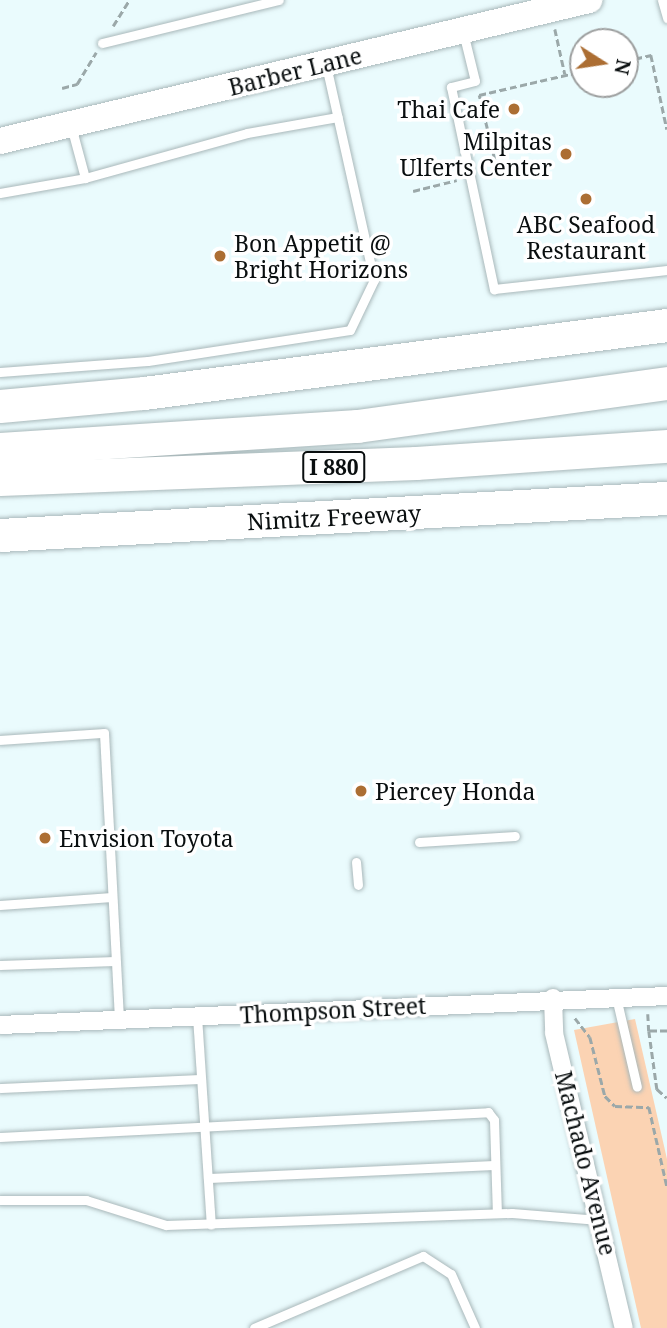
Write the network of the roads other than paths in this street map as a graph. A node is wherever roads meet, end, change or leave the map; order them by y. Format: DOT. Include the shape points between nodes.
graph roads {
  1 [pos="279,0"];
  2 [pos="589,0"];
  3 [pos="662,0"];
  4 [pos="667,18"];
  5 [pos="463,30"];
  6 [pos="102,43"];
  7 [pos="325,63"];
  8 [pos="338,117"];
  9 [pos="70,125"];
  10 [pos="0,141"];
  11 [pos="85,178"];
  12 [pos="0,193"];
  13 [pos="667,270"];
  14 [pos="667,325"];
  15 [pos="0,372"];
  16 [pos="667,383"];
  17 [pos="0,406"];
  18 [pos="667,446"];
  19 [pos="0,449"];
  20 [pos="0,479"];
  21 [pos="667,498"];
  22 [pos="0,535"];
  23 [pos="0,740"];
  24 [pos="515,836"];
  25 [pos="419,842"];
  26 [pos="356,862"];
  27 [pos="358,885"];
  28 [pos="112,897"];
  29 [pos="0,905"];
  30 [pos="115,961"];
  31 [pos="0,965"];
  32 [pos="667,996"];
  33 [pos="615,997"];
  34 [pos="552,998"];
  35 [pos="198,1016"];
  36 [pos="119,1019"];
  37 [pos="0,1025"];
  38 [pos="201,1079"];
  39 [pos="637,1087"];
  40 [pos="0,1088"];
  41 [pos="204,1126"];
  42 [pos="0,1137"];
  43 [pos="495,1165"];
  44 [pos="208,1178"];
  45 [pos="0,1200"];
  46 [pos="497,1213"];
  47 [pos="601,1220"];
  48 [pos="211,1225"];
  49 [pos="261,1327"];
  50 [pos="475,1328"];
  51 [pos="624,1328"];
  1 -- 6 [label="lane"];
  2 -- 5 [label="street, Barber Lane"];
  3 -- 4 [label="lane"];
  5 -- 7 [label="street, Barber Lane"];
  5 -- 13 [label="lane" via="475,82 451,87 494,289"];
  7 -- 8 [label="lane"];
  7 -- 9 [label="street, Barber Lane"];
  8 -- 11 [label="lane" via="247,133"];
  8 -- 15 [label="lane" via="374,281 350,330 148,361"];
  9 -- 10 [label="street, Barber Lane"];
  9 -- 11 [label="lane"];
  11 -- 12 [label="lane"];
  14 -- 17 [label="highway" via="144,393"];
  16 -- 19 [label="highway" via="357,426"];
  18 -- 20 [label="highway, I 880" via="416,463"];
  21 -- 22 [label="highway, Nimitz Freeway / I 880"];
  23 -- 28 [label="lane" via="104,733"];
  24 -- 25 [label="lane"];
  26 -- 27 [label="lane"];
  28 -- 29 [label="lane"];
  28 -- 30 [label="lane"];
  30 -- 31 [label="lane"];
  30 -- 36 [label="lane"];
  32 -- 33 [label="street, Thompson Street"];
  33 -- 34 [label="street, Thompson Street"];
  33 -- 39 [label="lane"];
  34 -- 35 [label="street, Thompson Street"];
  34 -- 47 [label="street, Machado Avenue" via="554,1033"];
  35 -- 36 [label="street, Thompson Street"];
  35 -- 38 [label="lane"];
  36 -- 37 [label="street, Thompson Street"];
  38 -- 40 [label="lane"];
  38 -- 41 [label="lane"];
  41 -- 42 [label="lane"];
  41 -- 43 [label="lane" via="488,1112 494,1120"];
  41 -- 44 [label="lane"];
  43 -- 44 [label="lane"];
  43 -- 46 [label="lane"];
  44 -- 48 [label="lane"];
  45 -- 48 [label="lane" via="86,1200 154,1222"];
  46 -- 47 [label="lane"];
  46 -- 48 [label="lane"];
  47 -- 51 [label="street, Machado Avenue"];
  49 -- 50 [label="lane" via="423,1256 451,1274"];
}
